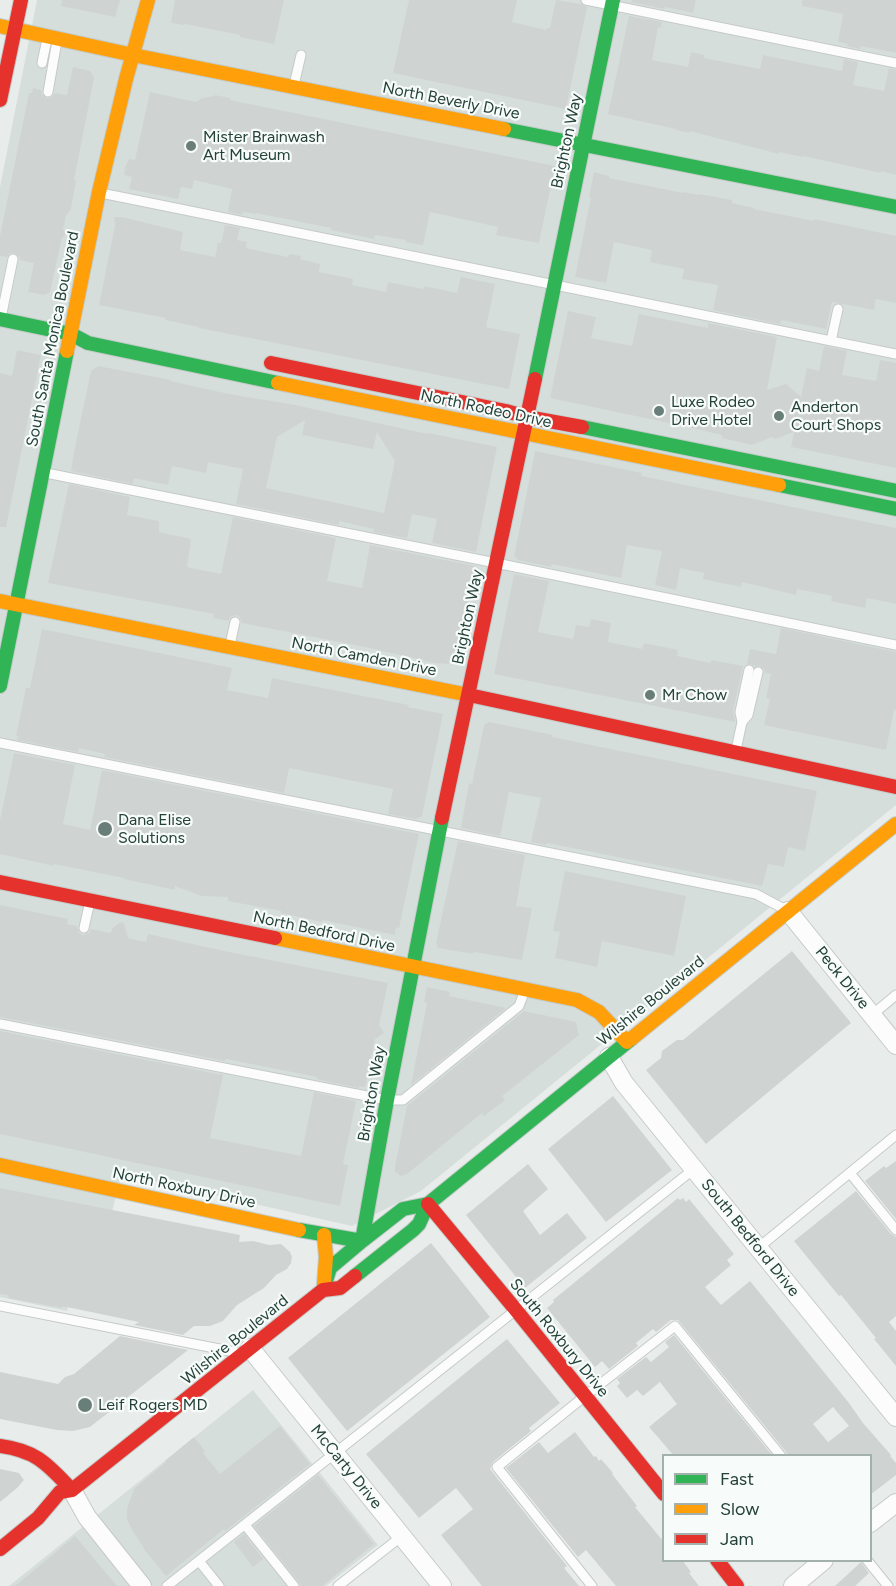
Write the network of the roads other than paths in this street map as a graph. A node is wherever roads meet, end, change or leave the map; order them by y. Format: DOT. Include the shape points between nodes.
graph roads {
  1 [pos="21,0"];
  2 [pos="148,0"];
  3 [pos="586,0"];
  4 [pos="612,3"];
  5 [pos="0,26"];
  6 [pos="15,29"];
  7 [pos="52,37"];
  8 [pos="133,55"];
  9 [pos="300,55"];
  10 [pos="42,63"];
  11 [pos="896,63"];
  12 [pos="294,86"];
  13 [pos="48,92"];
  14 [pos="0,100"];
  15 [pos="583,144"];
  16 [pos="99,192"];
  17 [pos="896,207"];
  18 [pos="13,259"];
  19 [pos="555,285"];
  20 [pos="838,309"];
  21 [pos="0,321"];
  22 [pos="88,328"];
  23 [pos="71,334"];
  24 [pos="831,341"];
  25 [pos="896,354"];
  26 [pos="260,361"];
  27 [pos="527,417"];
  28 [pos="523,434"];
  29 [pos="43,473"];
  30 [pos="896,490"];
  31 [pos="896,509"];
  32 [pos="496,563"];
  33 [pos="0,601"];
  34 [pos="16,605"];
  35 [pos="235,622"];
  36 [pos="896,645"];
  37 [pos="230,647"];
  38 [pos="753,671"];
  39 [pos="0,686"];
  40 [pos="468,695"];
  41 [pos="0,742"];
  42 [pos="736,752"];
  43 [pos="896,788"];
  44 [pos="896,824"];
  45 [pos="440,830"];
  46 [pos="0,882"];
  47 [pos="90,901"];
  48 [pos="788,911"];
  49 [pos="84,927"];
  50 [pos="413,967"];
  51 [pos="525,989"];
  52 [pos="896,995"];
  53 [pos="872,1015"];
  54 [pos="0,1024"];
  55 [pos="627,1042"];
  56 [pos="896,1045"];
  57 [pos="609,1057"];
  58 [pos="387,1102"];
  59 [pos="896,1135"];
  60 [pos="0,1165"];
  61 [pos="694,1169"];
  62 [pos="850,1173"];
  63 [pos="428,1204"];
  64 [pos="353,1211"];
  65 [pos="324,1228"];
  66 [pos="896,1230"];
  67 [pos="362,1241"];
  68 [pos="758,1248"];
  69 [pos="323,1290"];
  70 [pos="0,1306"];
  71 [pos="516,1310"];
  72 [pos="246,1351"];
  73 [pos="585,1396"];
  74 [pos="896,1417"];
  75 [pos="0,1446"];
  76 [pos="335,1454"];
  77 [pos="780,1454"];
  78 [pos="72,1490"];
  79 [pos="662,1493"];
  80 [pos="896,1503"];
  81 [pos="872,1521"];
  82 [pos="245,1525"];
  83 [pos="402,1536"];
  84 [pos="0,1549"];
  85 [pos="199,1561"];
  86 [pos="719,1562"];
  87 [pos="822,1562"];
  88 [pos="869,1562"];
  89 [pos="142,1586"];
  90 [pos="167,1586"];
  91 [pos="219,1586"];
  92 [pos="294,1586"];
  93 [pos="338,1586"];
  94 [pos="442,1586"];
  95 [pos="592,1586"];
  96 [pos="737,1586"];
  97 [pos="793,1586"];
  98 [pos="888,1586"];
  1 -- 6 [label="street"];
  2 -- 8 [label="street, South Santa Monica Boulevard"];
  3 -- 4 [label="lane"];
  4 -- 11 [label="lane"];
  4 -- 15 [label="street, Brighton Way"];
  5 -- 6 [label="street, North Beverly Drive"];
  6 -- 7 [label="street, North Beverly Drive"];
  6 -- 14 [label="street"];
  7 -- 8 [label="street, North Beverly Drive"];
  7 -- 10 [label="lane"];
  7 -- 13 [label="lane"];
  8 -- 12 [label="street, North Beverly Drive"];
  8 -- 16 [label="street, South Santa Monica Boulevard"];
  9 -- 12 [label="lane"];
  12 -- 15 [label="street, North Beverly Drive"];
  15 -- 17 [label="street, North Beverly Drive"];
  15 -- 19 [label="street, Brighton Way"];
  16 -- 19 [label="lane"];
  16 -- 23 [label="street, South Santa Monica Boulevard"];
  18 -- 21 [label="lane"];
  19 -- 24 [label="lane"];
  19 -- 27 [label="street, Brighton Way"];
  20 -- 24 [label="lane"];
  21 -- 23 [label="street, North Rodeo Drive"];
  22 -- 23 [label="street"];
  23 -- 28 [label="street, North Rodeo Drive" via="88,343"];
  23 -- 29 [label="street, South Santa Monica Boulevard"];
  24 -- 25 [label="lane"];
  26 -- 27 [label="street, North Rodeo Drive"];
  27 -- 28 [label="street, Brighton Way"];
  27 -- 30 [label="street, North Rodeo Drive"];
  28 -- 31 [label="street, North Rodeo Drive"];
  28 -- 32 [label="street, Brighton Way" via="504,544"];
  29 -- 32 [label="lane"];
  29 -- 34 [label="street, South Santa Monica Boulevard"];
  32 -- 36 [label="lane"];
  32 -- 40 [label="street, Brighton Way"];
  33 -- 34 [label="street, North Camden Drive"];
  34 -- 37 [label="street, North Camden Drive"];
  34 -- 39 [label="street, South Santa Monica Boulevard"];
  35 -- 37 [label="lane"];
  37 -- 40 [label="street, North Camden Drive"];
  38 -- 42 [label="lane" via="740,712"];
  40 -- 42 [label="street, North Camden Drive"];
  40 -- 45 [label="street, Brighton Way"];
  41 -- 45 [label="lane"];
  42 -- 43 [label="street, North Camden Drive"];
  44 -- 48 [label="street, Wilshire Boulevard"];
  45 -- 48 [label="lane" via="756,894"];
  45 -- 50 [label="street, Brighton Way"];
  46 -- 47 [label="street, North Bedford Drive"];
  47 -- 49 [label="lane"];
  47 -- 50 [label="street, North Bedford Drive"];
  48 -- 53 [label="street, Peck Drive"];
  48 -- 55 [label="street, Wilshire Boulevard"];
  50 -- 51 [label="street, North Bedford Drive"];
  50 -- 58 [label="street, Brighton Way"];
  51 -- 55 [label="street, North Bedford Drive" via="592,1006"];
  51 -- 58 [label="lane" via="519,1006 404,1100"];
  52 -- 53 [label="lane"];
  53 -- 56 [label="street, Peck Drive"];
  54 -- 58 [label="lane"];
  55 -- 57 [label="street, Wilshire Boulevard"];
  57 -- 61 [label="street, South Bedford Drive" via="624,1083"];
  57 -- 63 [label="street, Wilshire Boulevard"];
  58 -- 64 [label="street" via="378,1112 358,1205"];
  58 -- 67 [label="street, Brighton Way"];
  59 -- 62 [label="lane"];
  60 -- 65 [label="street, North Roxbury Drive" via="268,1222"];
  61 -- 68 [label="street, South Bedford Drive"];
  61 -- 71 [label="lane"];
  62 -- 66 [label="lane"];
  62 -- 68 [label="lane"];
  63 -- 67 [label="street, Wilshire Boulevard" via="404,1209"];
  63 -- 69 [label="street, Wilshire Boulevard" via="413,1230 340,1288"];
  63 -- 71 [label="street, South Roxbury Drive"];
  65 -- 67 [label="street, North Roxbury Drive"];
  65 -- 69 [label="street"];
  67 -- 69 [label="street, Wilshire Boulevard" via="330,1268"];
  68 -- 74 [label="street, South Bedford Drive"];
  69 -- 72 [label="street, Wilshire Boulevard"];
  70 -- 72 [label="lane"];
  71 -- 73 [label="street, South Roxbury Drive"];
  71 -- 76 [label="lane"];
  72 -- 76 [label="street, McCarty Drive"];
  72 -- 78 [label="street, Wilshire Boulevard"];
  73 -- 77 [label="lane" via="675,1326"];
  73 -- 79 [label="street, South Roxbury Drive"];
  73 -- 95 [label="lane" via="497,1467"];
  75 -- 78 [label="street" via="34,1455"];
  76 -- 82 [label="lane"];
  76 -- 83 [label="street, McCarty Drive"];
  78 -- 84 [label="street, Wilshire Boulevard" via="60,1492 38,1518"];
  78 -- 89 [label="street" via="87,1517"];
  80 -- 81 [label="street"];
  82 -- 85 [label="lane"];
  82 -- 92 [label="lane"];
  83 -- 93 [label="lane"];
  83 -- 94 [label="street, McCarty Drive"];
  85 -- 90 [label="lane"];
  85 -- 91 [label="lane"];
  86 -- 96 [label="street"];
  87 -- 97 [label="street"];
  88 -- 98 [label="lane"];
}
